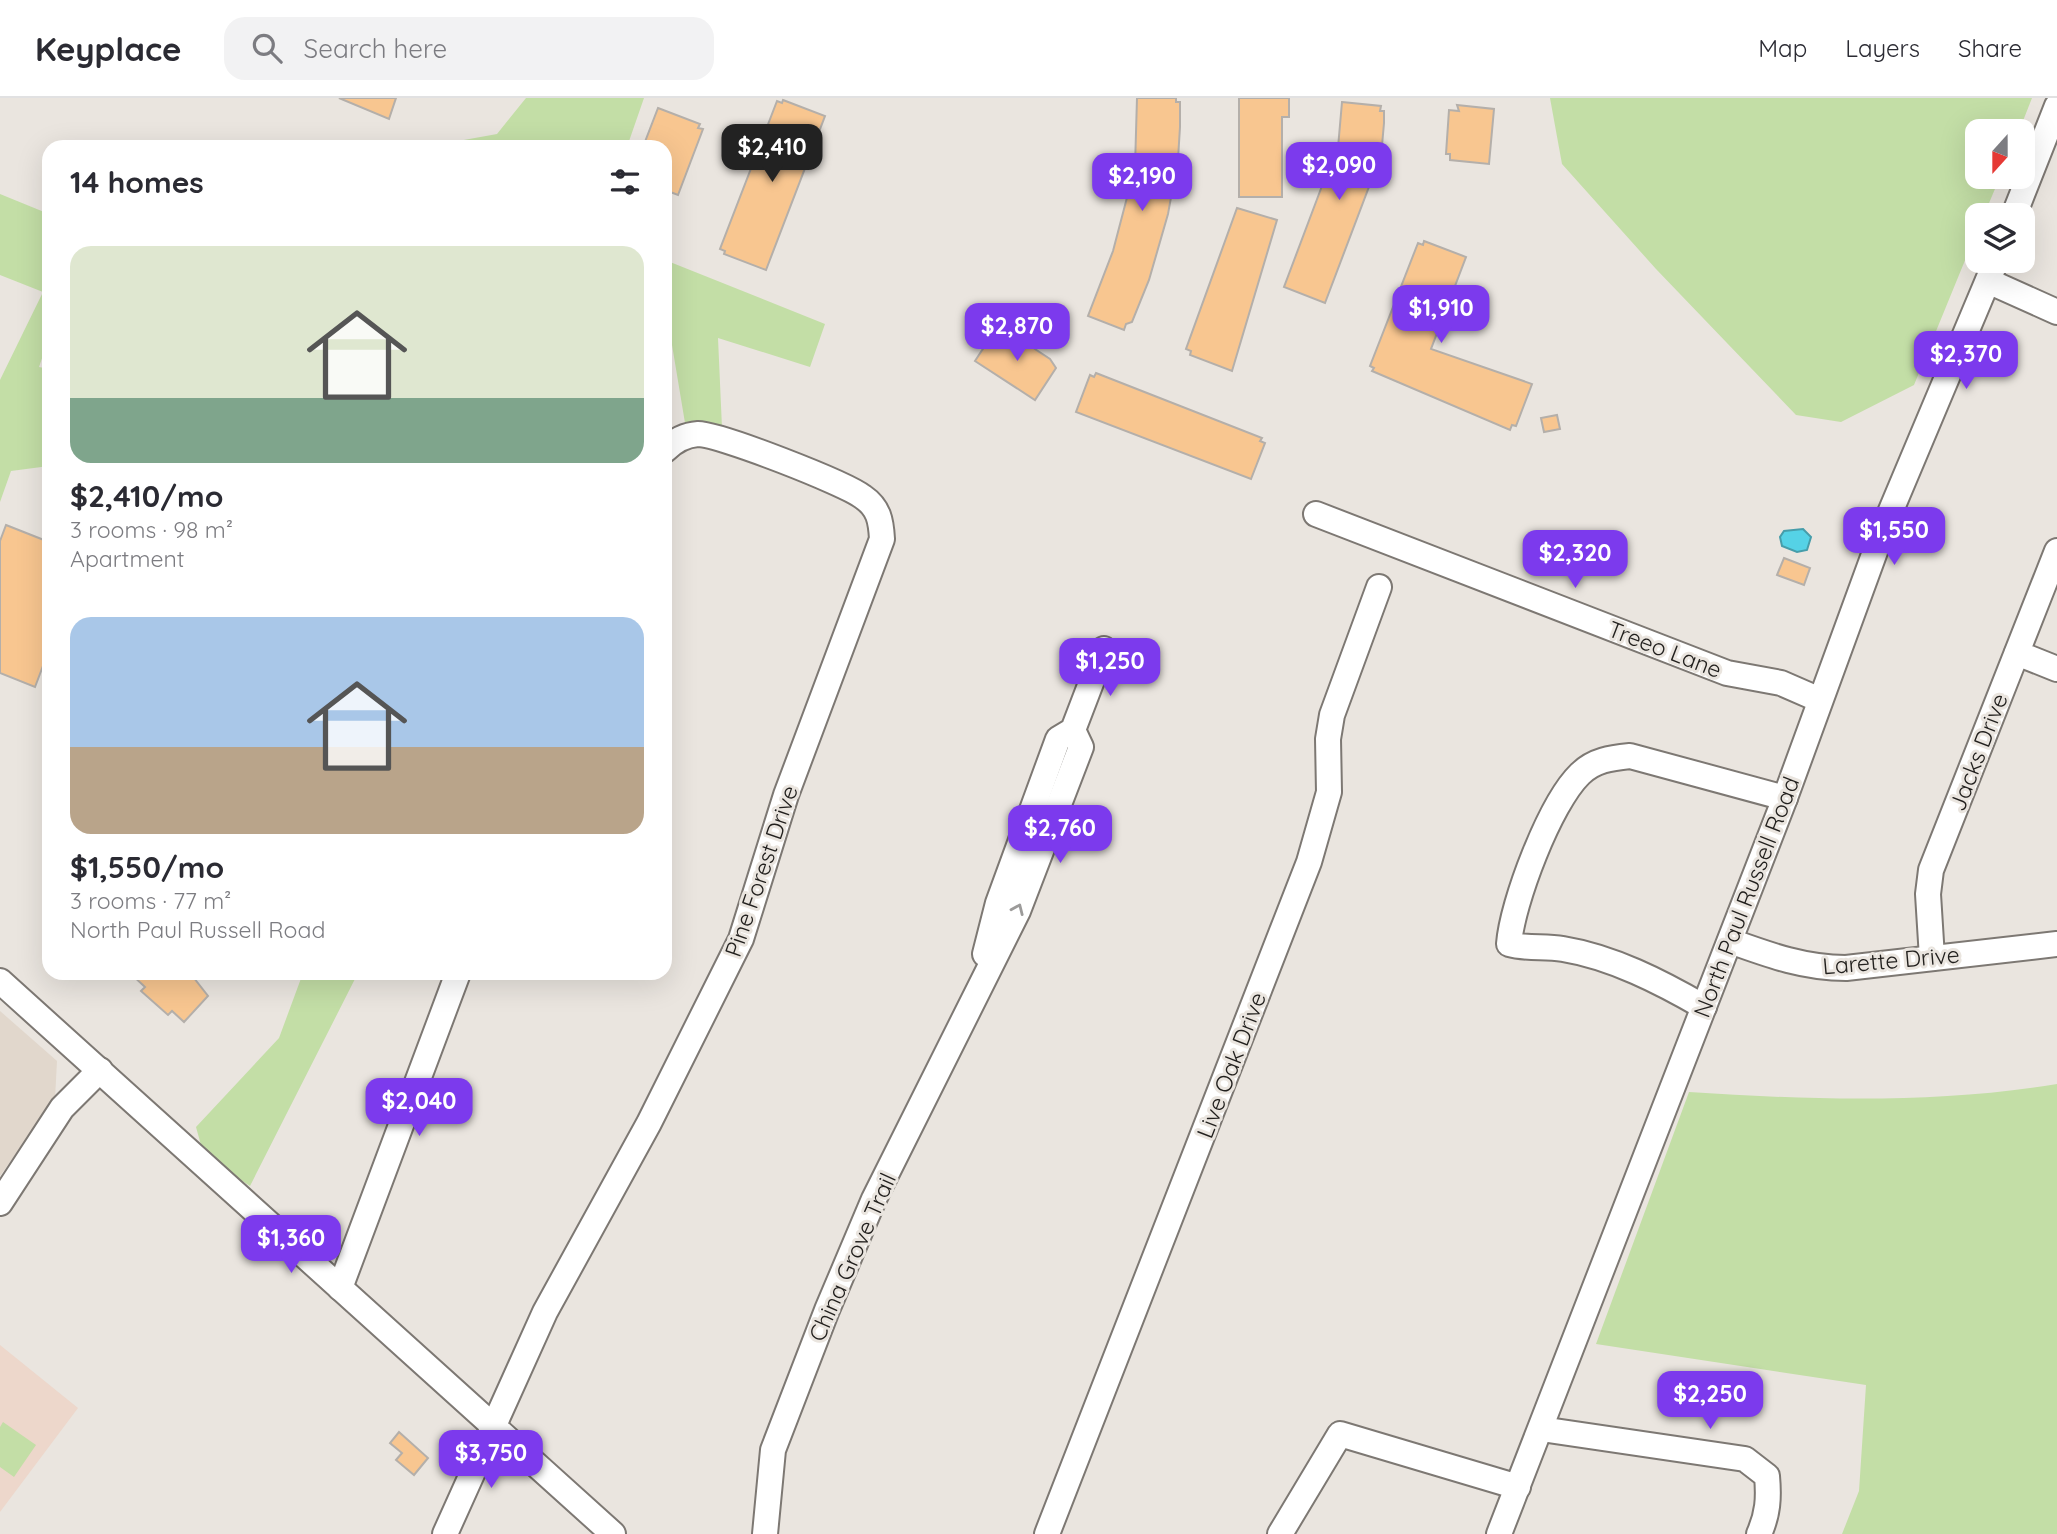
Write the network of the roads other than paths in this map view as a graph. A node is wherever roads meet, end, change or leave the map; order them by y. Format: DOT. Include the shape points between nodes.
graph roads {
  1 [pos="2057,106"];
  2 [pos="2019,203"];
  3 [pos="1991,273"];
  4 [pos="1995,273"];
  5 [pos="2057,312"];
  6 [pos="672,444"];
  7 [pos="1316,514"];
  8 [pos="2057,551"];
  9 [pos="1379,587"];
  10 [pos="1104,649"];
  11 [pos="2017,653"];
  12 [pos="2057,669"];
  13 [pos="1820,700"];
  14 [pos="1785,798"];
  15 [pos="1730,941"];
  16 [pos="2057,944"];
  17 [pos="1932,958"];
  18 [pos="455,980"];
  19 [pos="0,981"];
  20 [pos="1704,1007"];
  21 [pos="100,1070"];
  22 [pos="0,1203"];
  23 [pos="340,1288"];
  24 [pos="494,1426"];
  25 [pos="1541,1429"];
  26 [pos="1518,1487"];
  27 [pos="446,1534"];
  28 [pos="613,1534"];
  29 [pos="765,1534"];
  30 [pos="1047,1534"];
  31 [pos="1280,1534"];
  32 [pos="1499,1534"];
  33 [pos="1759,1534"];
  1 -- 2 [label="street"];
  3 -- 13 [label="street, North Paul Russell Road" via="1889,516"];
  4 -- 5 [label="street"];
  6 -- 24 [label="street, Pine Forest Drive" via="698,434 724,439 864,498 881,519 882,539 786,795 741,939 660,1103 545,1312"];
  7 -- 13 [label="street, Treeo Lane" via="1727,673 1781,683"];
  8 -- 11 [label="street, Jacks Drive"];
  9 -- 30 [label="street, Live Oak Drive" via="1332,715 1329,792 1309,862"];
  10 -- 29 [label="street, China Grove Trail" via="1073,730 1080,747 1018,911 874,1199 773,1450"];
  11 -- 12 [label="street"];
  11 -- 17 [label="street, Jacks Drive" via="1931,870 1927,894"];
  13 -- 14 [label="street, North Paul Russell Road"];
  14 -- 15 [label="street, North Paul Russell Road"];
  14 -- 20 [label="street" via="1630,756 1606,758 1581,773 1563,795 1527,875 1509,944 1596,956"];
  15 -- 17 [label="street, Larette Drive" via="1818,968"];
  15 -- 20 [label="street, North Paul Russell Road"];
  16 -- 17 [label="street, Larette Drive"];
  18 -- 23 [label="street"];
  19 -- 21 [label="street"];
  20 -- 25 [label="street, North Paul Russell Road"];
  21 -- 22 [label="street" via="62,1108"];
  21 -- 23 [label="street"];
  23 -- 24 [label="street"];
  24 -- 27 [label="street, Pine Forest Drive"];
  24 -- 28 [label="street"];
  25 -- 26 [label="street, North Paul Russell Road"];
  25 -- 33 [label="street" via="1745,1459 1766,1476 1769,1499"];
  26 -- 31 [label="street" via="1340,1434"];
  26 -- 32 [label="street, North Paul Russell Road"];
}
